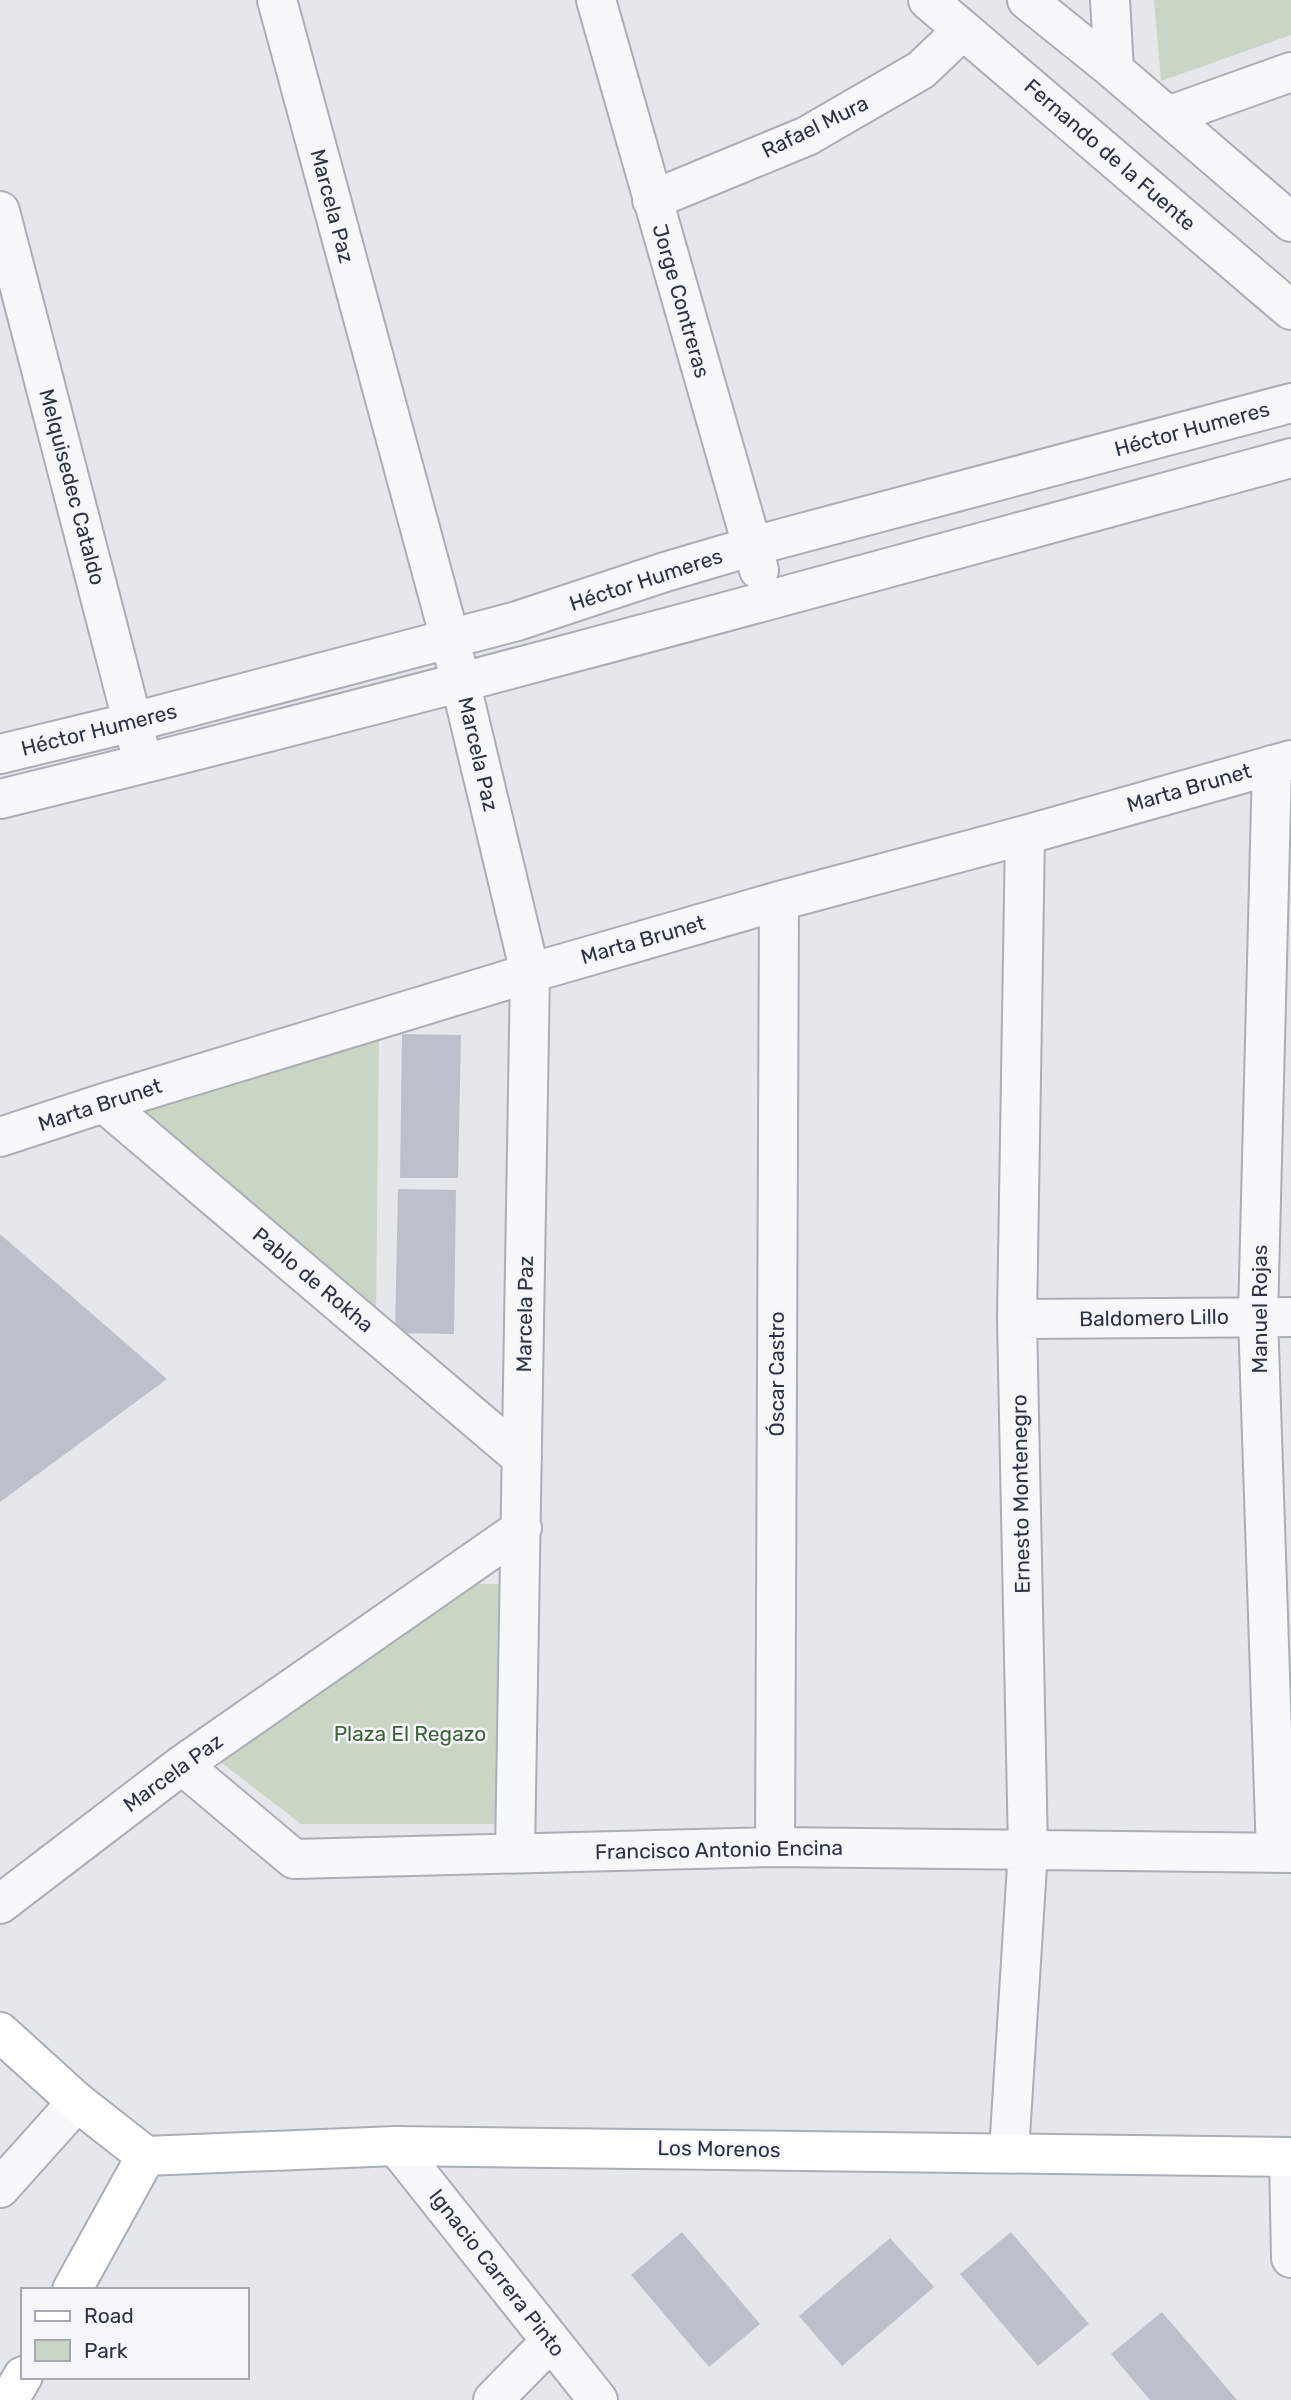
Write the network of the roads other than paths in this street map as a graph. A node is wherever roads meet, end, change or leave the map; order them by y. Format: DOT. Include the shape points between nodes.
graph roads {
  1 [pos="277,0"];
  2 [pos="596,0"];
  3 [pos="928,0"];
  4 [pos="1027,0"];
  5 [pos="1110,0"];
  6 [pos="963,30"];
  7 [pos="1114,70"];
  8 [pos="1291,72"];
  9 [pos="1168,116"];
  10 [pos="652,200"];
  11 [pos="0,211"];
  12 [pos="1291,222"];
  13 [pos="1291,310"];
  14 [pos="1291,403"];
  15 [pos="1291,458"];
  16 [pos="753,546"];
  17 [pos="767,601"];
  18 [pos="450,639"];
  19 [pos="461,681"];
  20 [pos="132,722"];
  21 [pos="0,754"];
  22 [pos="1281,763"];
  23 [pos="144,764"];
  24 [pos="0,799"];
  25 [pos="1025,835"];
  26 [pos="779,901"];
  27 [pos="530,972"];
  28 [pos="104,1103"];
  29 [pos="0,1137"];
  30 [pos="1275,1317"];
  31 [pos="1017,1319"];
  32 [pos="522,1458"];
  33 [pos="522,1528"];
  34 [pos="182,1765"];
  35 [pos="775,1847"];
  36 [pos="1028,1850"];
  37 [pos="515,1853"];
  38 [pos="1284,1853"];
  39 [pos="0,1904"];
  40 [pos="0,2032"];
  41 [pos="77,2102"];
  42 [pos="396,2146"];
  43 [pos="1009,2152"];
  44 [pos="146,2156"];
  45 [pos="1290,2157"];
  46 [pos="0,2188"];
  47 [pos="1291,2258"];
  48 [pos="73,2288"];
  49 [pos="551,2342"];
  50 [pos="21,2379"];
  51 [pos="9,2400"];
  52 [pos="493,2400"];
  53 [pos="598,2400"];
  1 -- 18 [label="street, Marcela Paz"];
  2 -- 10 [label="street, Jorge Contreras"];
  3 -- 6 [label="street, Fernando de la Fuente"];
  4 -- 7 [label="street"];
  5 -- 7 [label="street"];
  6 -- 10 [label="street, Rafael Mura" via="921,70 807,136"];
  6 -- 13 [label="street, Fernando de la Fuente"];
  7 -- 9 [label="street"];
  8 -- 9 [label="street"];
  9 -- 12 [label="street"];
  10 -- 16 [label="street, Jorge Contreras"];
  11 -- 20 [label="street, Melquisedec Cataldo"];
  14 -- 16 [label="street, Héctor Humeres"];
  15 -- 17 [label="street, Héctor Humeres"];
  16 -- 17 [label="street, Jorge Contreras"];
  16 -- 18 [label="street, Héctor Humeres"];
  17 -- 19 [label="street, Héctor Humeres"];
  18 -- 19 [label="street, Marcela Paz"];
  18 -- 20 [label="street, Héctor Humeres"];
  19 -- 23 [label="street, Héctor Humeres"];
  19 -- 27 [label="street, Marcela Paz"];
  20 -- 21 [label="street, Héctor Humeres"];
  20 -- 23 [label="street, Melquisedec Cataldo"];
  22 -- 25 [label="street, Marta Brunet"];
  22 -- 30 [label="street, Manuel Rojas"];
  23 -- 24 [label="street, Héctor Humeres"];
  25 -- 26 [label="street, Marta Brunet"];
  25 -- 31 [label="street, Ernesto Montenegro"];
  26 -- 27 [label="street, Marta Brunet"];
  26 -- 35 [label="street, Óscar Castro"];
  27 -- 28 [label="street, Marta Brunet"];
  27 -- 32 [label="street, Marcela Paz"];
  28 -- 29 [label="street, Marta Brunet"];
  28 -- 32 [label="street, Pablo de Rokha"];
  30 -- 31 [label="street, Baldomero Lillo"];
  30 -- 38 [label="street, Manuel Rojas"];
  31 -- 36 [label="street, Ernesto Montenegro"];
  32 -- 33 [label="street, Marcela Paz"];
  33 -- 34 [label="street, Marcela Paz"];
  33 -- 37 [label="street, Marcela Paz"];
  34 -- 37 [label="street, Francisco Antonio Encina" via="295,1858"];
  34 -- 39 [label="street, Marcela Paz"];
  35 -- 36 [label="street, Francisco Antonio Encina"];
  35 -- 37 [label="street, Francisco Antonio Encina"];
  36 -- 38 [label="street, Francisco Antonio Encina"];
  36 -- 43 [label="street, Ernesto Montenegro"];
  40 -- 41 [label="main road"];
  41 -- 44 [label="main road"];
  41 -- 46 [label="street"];
  42 -- 43 [label="main road, Los Morenos"];
  42 -- 44 [label="main road, Los Morenos"];
  42 -- 49 [label="street, Ignacio Carrera Pinto"];
  43 -- 45 [label="main road, Los Morenos"];
  44 -- 48 [label="main road"];
  45 -- 47 [label="street"];
  49 -- 52 [label="street"];
  49 -- 53 [label="street, Ignacio Carrera Pinto"];
  50 -- 51 [label="main road"];
}
